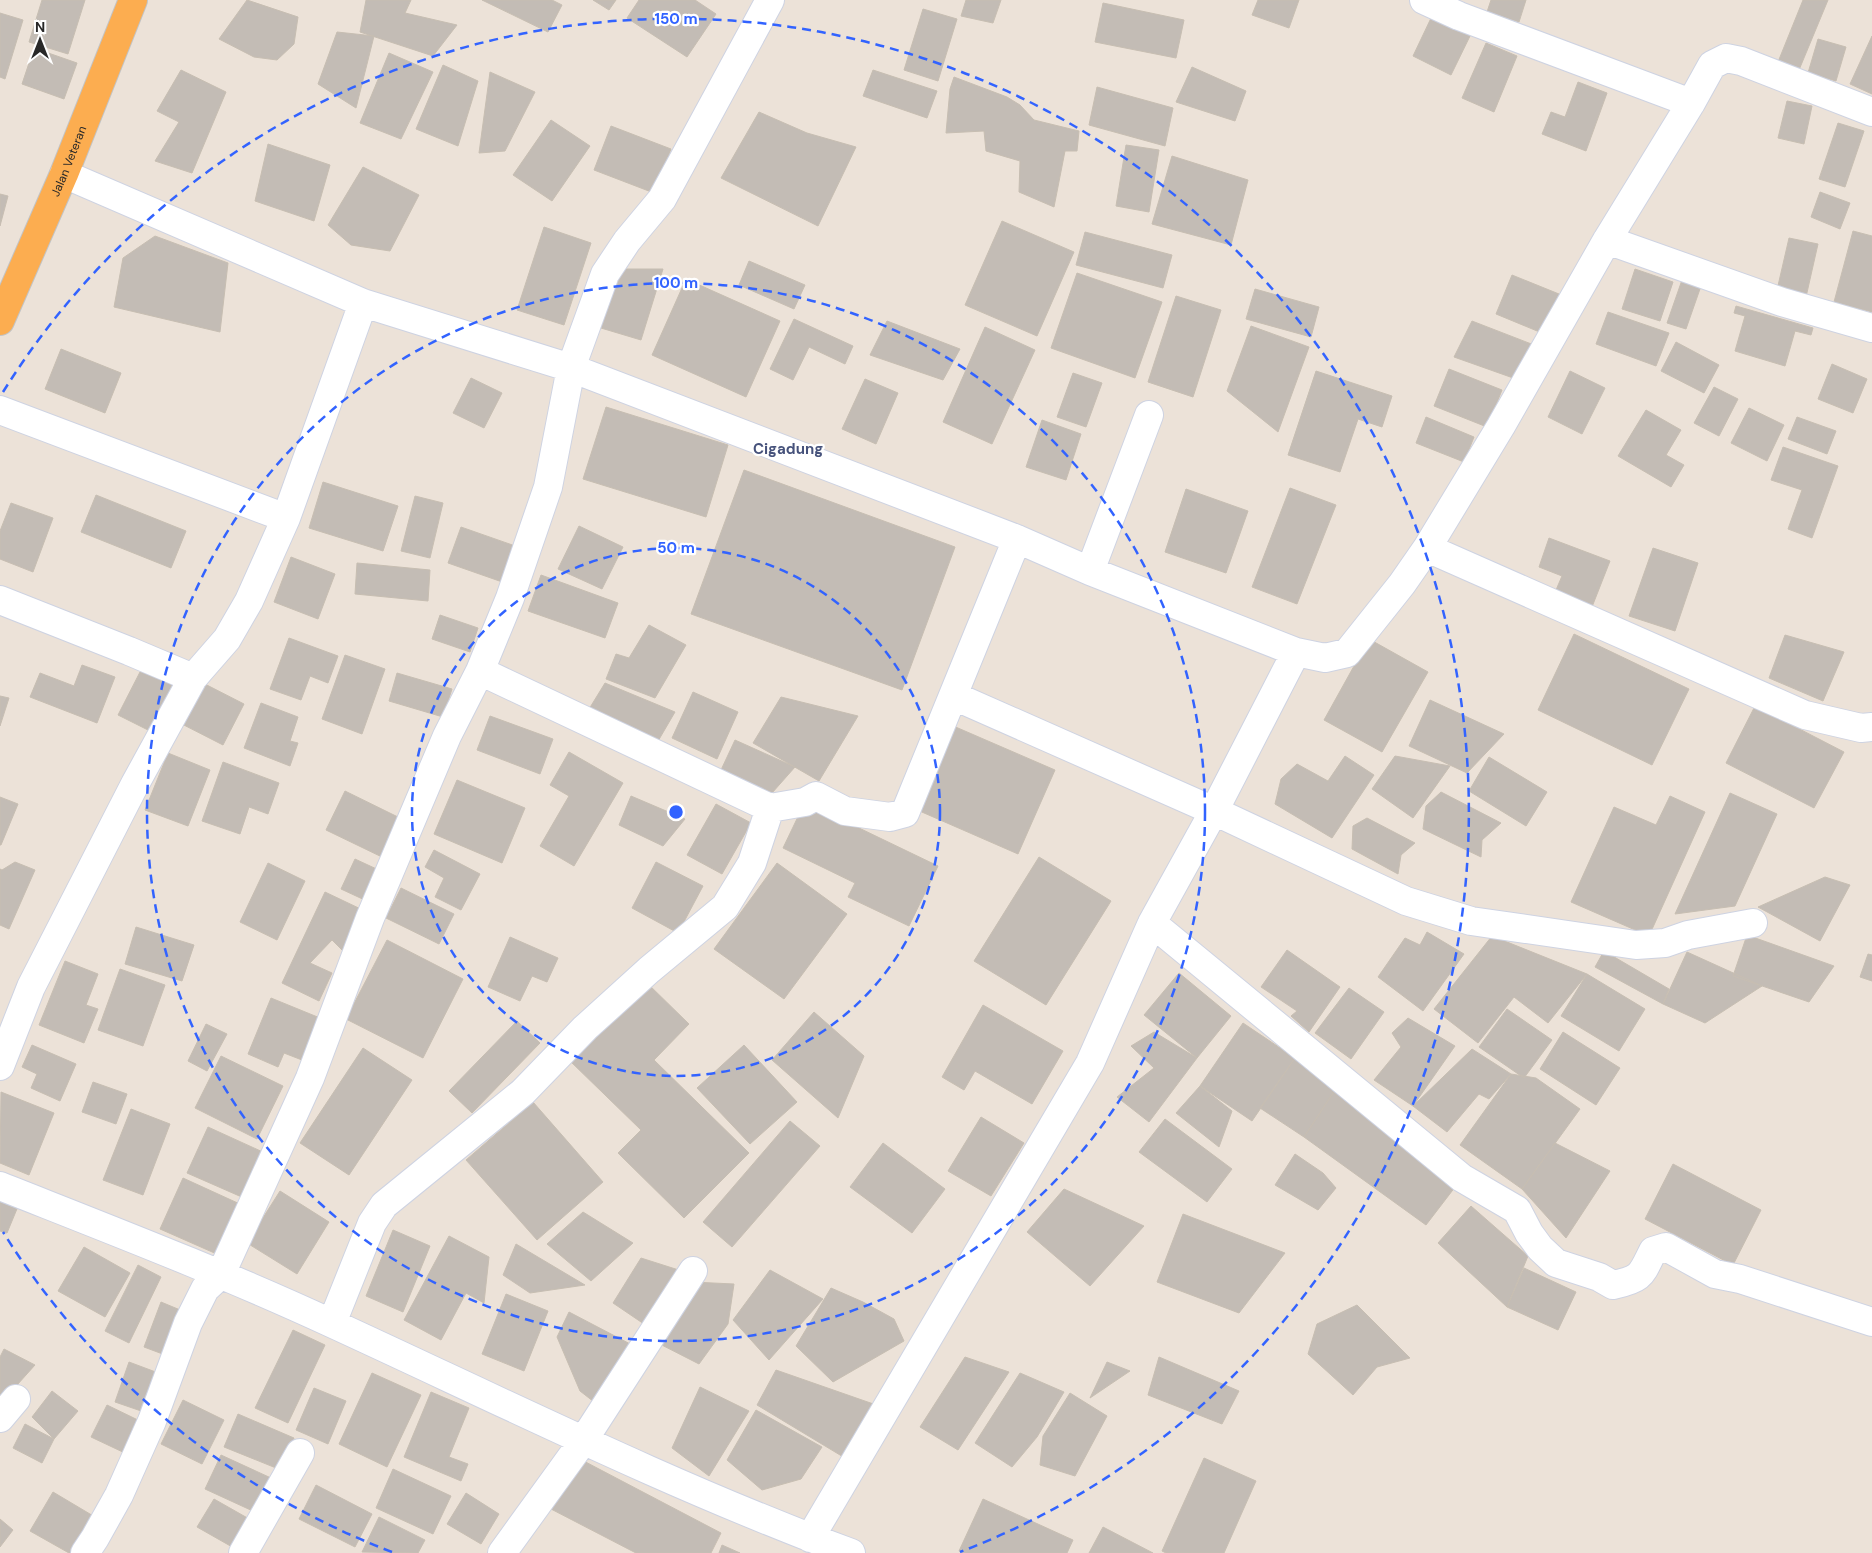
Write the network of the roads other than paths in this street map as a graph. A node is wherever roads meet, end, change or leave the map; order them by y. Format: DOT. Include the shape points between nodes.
graph roads {
  1 [pos="133,0"];
  2 [pos="770,0"];
  3 [pos="1424,0"];
  4 [pos="1691,103"];
  5 [pos="1872,112"];
  6 [pos="64,174"];
  7 [pos="1607,240"];
  8 [pos="363,303"];
  9 [pos="0,321"];
  10 [pos="1872,328"];
  11 [pos="571,368"];
  12 [pos="0,410"];
  13 [pos="1149,415"];
  14 [pos="286,518"];
  15 [pos="1017,539"];
  16 [pos="1427,548"];
  17 [pos="1090,571"];
  18 [pos="0,600"];
  19 [pos="1296,652"];
  20 [pos="480,671"];
  21 [pos="193,678"];
  22 [pos="954,696"];
  23 [pos="1872,728"];
  24 [pos="770,808"];
  25 [pos="1214,811"];
  26 [pos="1152,923"];
  27 [pos="1753,923"];
  28 [pos="0,1066"];
  29 [pos="0,1186"];
  30 [pos="693,1271"];
  31 [pos="221,1274"];
  32 [pos="1872,1322"];
  33 [pos="332,1323"];
  34 [pos="583,1441"];
  35 [pos="300,1453"];
  36 [pos="810,1538"];
  37 [pos="85,1553"];
  38 [pos="243,1553"];
  39 [pos="502,1553"];
  40 [pos="851,1553"];
  1 -- 6 [label="highway, Jalan Veteran"];
  2 -- 11 [label="street" via="662,199 605,274"];
  3 -- 4 [label="street"];
  4 -- 5 [label="street" via="1712,65 1726,58"];
  4 -- 7 [label="street"];
  6 -- 8 [label="street"];
  6 -- 9 [label="highway, Jalan Veteran"];
  7 -- 10 [label="street" via="1782,302"];
  7 -- 16 [label="street"];
  8 -- 11 [label="street"];
  8 -- 14 [label="street"];
  11 -- 15 [label="street"];
  11 -- 20 [label="street" via="548,488 510,598"];
  12 -- 14 [label="street"];
  13 -- 17 [label="street"];
  14 -- 21 [label="street" via="249,601 227,639"];
  15 -- 17 [label="street"];
  15 -- 22 [label="street"];
  16 -- 19 [label="street" via="1347,653 1325,658"];
  16 -- 23 [label="street" via="1805,715"];
  17 -- 19 [label="street"];
  18 -- 21 [label="street"];
  19 -- 25 [label="street"];
  20 -- 24 [label="street"];
  20 -- 31 [label="street" via="447,736 370,918 310,1078"];
  21 -- 28 [label="street" via="31,987"];
  22 -- 24 [label="street" via="905,813 890,817 844,811 816,796 805,802"];
  22 -- 25 [label="street"];
  24 -- 33 [label="street" via="752,863 725,906 585,1028 523,1092 384,1205 372,1223"];
  25 -- 26 [label="street"];
  25 -- 27 [label="street" via="1406,901 1471,921 1636,945 1664,943 1688,935"];
  26 -- 32 [label="street" via="1462,1178 1517,1210 1540,1248 1556,1262 1599,1276 1613,1285 1641,1275 1653,1251 1666,1247 1715,1274"];
  26 -- 36 [label="street" via="1090,1063"];
  29 -- 31 [label="street"];
  30 -- 34 [label="street"];
  31 -- 33 [label="street"];
  31 -- 37 [label="street" via="205,1289 188,1323 152,1421 119,1495"];
  33 -- 34 [label="street"];
  34 -- 36 [label="street"];
  34 -- 39 [label="street"];
  35 -- 38 [label="street"];
  36 -- 40 [label="street"];
}
